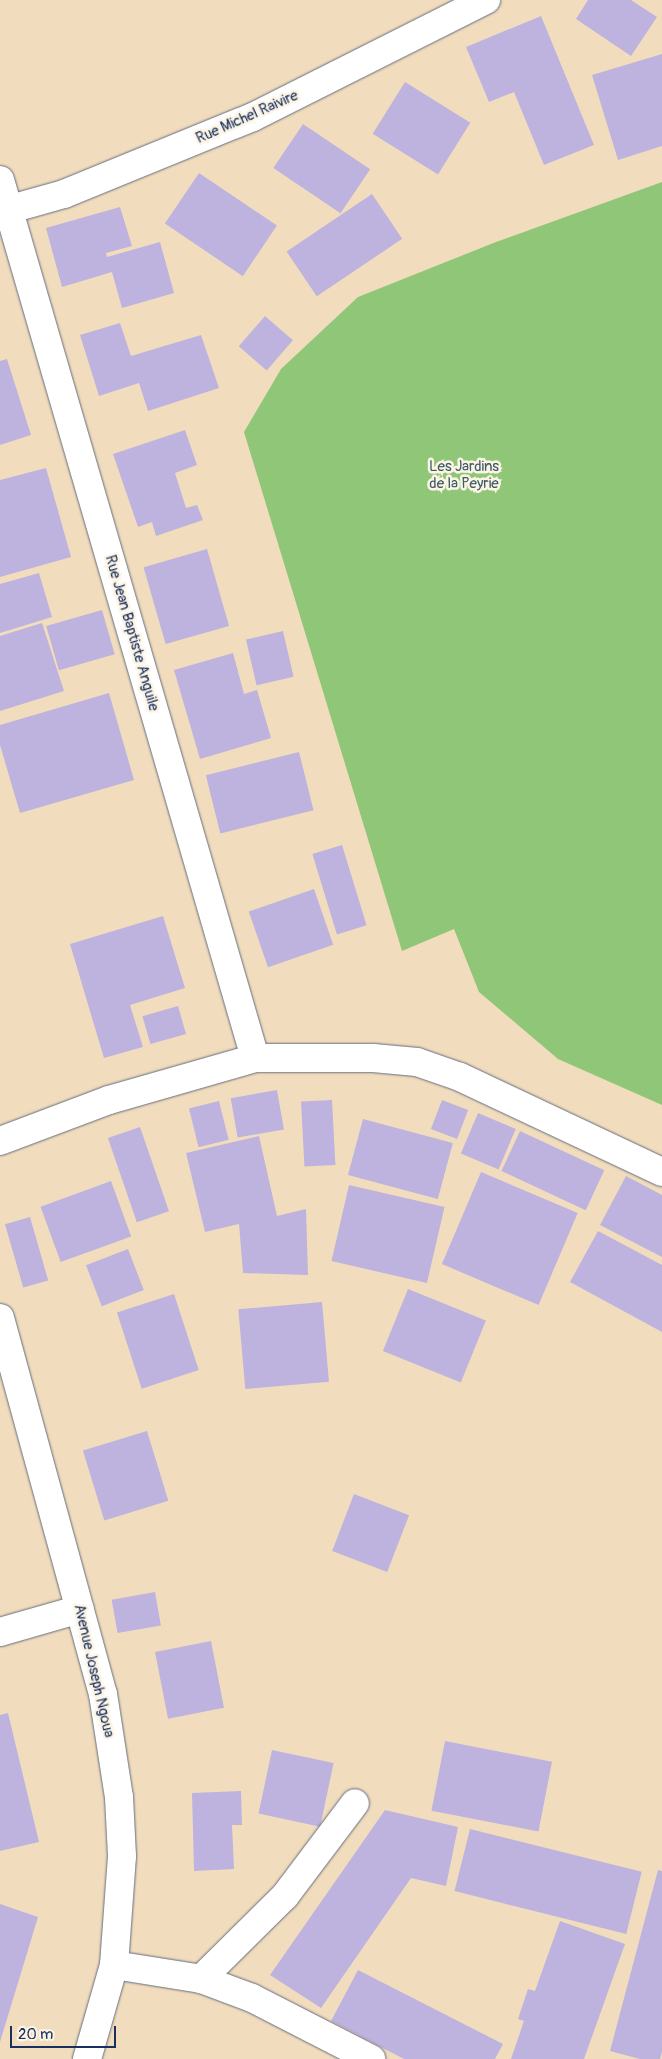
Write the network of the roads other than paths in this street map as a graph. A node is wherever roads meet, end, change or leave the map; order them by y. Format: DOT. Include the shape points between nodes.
graph roads {
  1 [pos="486,0"];
  2 [pos="0,180"];
  3 [pos="4,210"];
  4 [pos="255,1058"];
  5 [pos="0,1141"];
  6 [pos="662,1172"];
  7 [pos="0,1318"];
  8 [pos="80,1608"];
  9 [pos="0,1632"];
  10 [pos="355,1803"];
  11 [pos="114,1965"];
  12 [pos="201,1980"];
  13 [pos="87,2059"];
  14 [pos="371,2059"];
  1 -- 3 [label="street, Rue Michel Raivire" via="253,117 64,194"];
  2 -- 3 [label="street, Rue Jean Baptiste Anguile"];
  3 -- 4 [label="street, Rue Jean Baptiste Anguile"];
  4 -- 5 [label="street" via="109,1100"];
  4 -- 6 [label="street" via="373,1058 418,1062 460,1077"];
  7 -- 8 [label="street, Avenue Joseph Ngoua"];
  8 -- 9 [label="street"];
  8 -- 11 [label="street, Avenue Joseph Ngoua" via="103,1694 119,1797 122,1856"];
  10 -- 12 [label="street" via="285,1896"];
  11 -- 12 [label="street"];
  11 -- 13 [label="street, Avenue Joseph Ngoua"];
  12 -- 14 [label="street" via="252,1998"];
}
